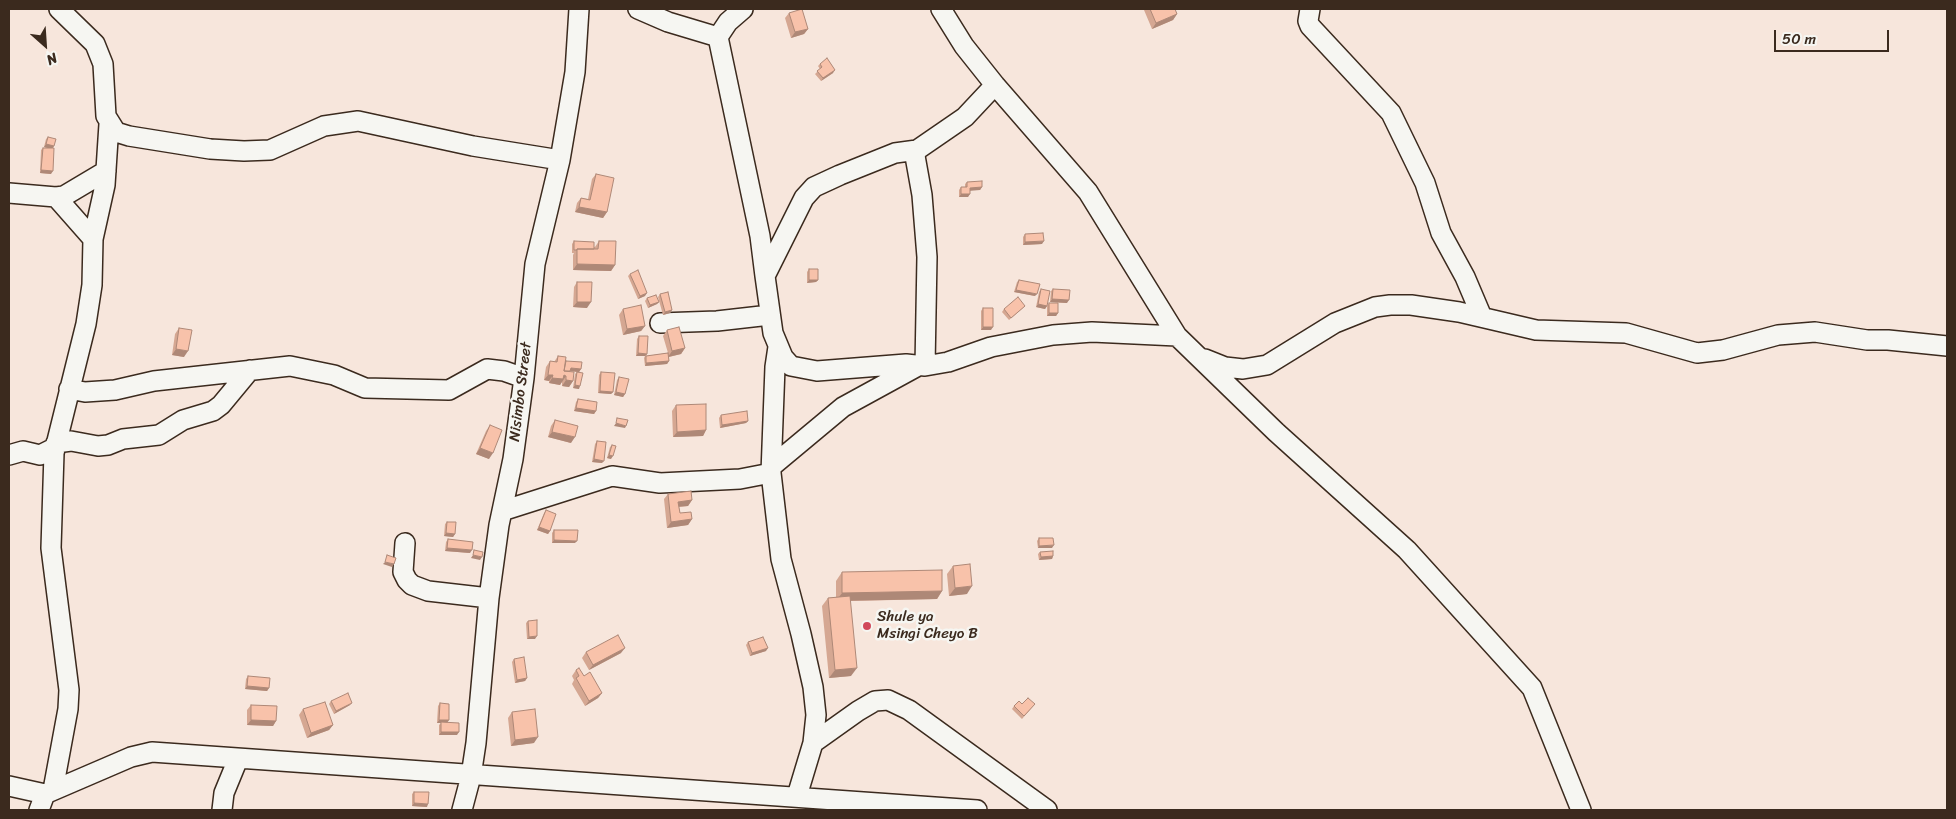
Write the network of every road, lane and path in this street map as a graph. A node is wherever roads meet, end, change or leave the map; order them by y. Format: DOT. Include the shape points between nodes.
graph roads {
  1 [pos="59,9"];
  2 [pos="579,9"];
  3 [pos="638,9"];
  4 [pos="743,9"];
  5 [pos="941,9"];
  6 [pos="1310,9"];
  7 [pos="718,37"];
  8 [pos="995,85"];
  9 [pos="109,124"];
  10 [pos="917,150"];
  11 [pos="560,160"];
  12 [pos="106,171"];
  13 [pos="9,193"];
  14 [pos="56,198"];
  15 [pos="93,239"];
  16 [pos="764,276"];
  17 [pos="770,315"];
  18 [pos="1482,316"];
  19 [pos="660,323"];
  20 [pos="1177,336"];
  21 [pos="1947,346"];
  22 [pos="778,347"];
  23 [pos="1198,356"];
  24 [pos="922,366"];
  25 [pos="250,370"];
  26 [pos="524,378"];
  27 [pos="69,388"];
  28 [pos="55,446"];
  29 [pos="9,456"];
  30 [pos="771,470"];
  31 [pos="502,511"];
  32 [pos="405,543"];
  33 [pos="489,598"];
  34 [pos="813,743"];
  35 [pos="238,759"];
  36 [pos="471,776"];
  37 [pos="9,786"];
  38 [pos="744,793"];
  39 [pos="46,798"];
  40 [pos="808,802"];
  41 [pos="928,808"];
  42 [pos="222,810"];
  43 [pos="462,810"];
  44 [pos="734,810"];
  45 [pos="977,810"];
  46 [pos="1047,810"];
  47 [pos="1580,810"];
  1 -- 9 [label="street" via="95,44 99,52"];
  2 -- 11 [label="street, Nisimbo Street" via="575,72"];
  3 -- 7 [label="street"];
  4 -- 7 [label="street" via="728,22"];
  5 -- 8 [label="street" via="964,46"];
  6 -- 18 [label="street" via="1310,26 1391,113 1424,183 1441,234"];
  7 -- 16 [label="street" via="760,236"];
  8 -- 10 [label="street" via="965,117"];
  8 -- 20 [label="street" via="1088,192"];
  9 -- 11 [label="street" via="116,132 129,136 244,151 270,150 324,126 358,121 472,146"];
  9 -- 12 [label="street"];
  10 -- 16 [label="street" via="895,153 814,187 800,206"];
  10 -- 24 [label="street" via="915,160 922,195 927,257"];
  11 -- 26 [label="street, Nisimbo Street" via="535,264"];
  12 -- 14 [label="street" via="74,192"];
  12 -- 15 [label="street"];
  13 -- 14 [label="street"];
  14 -- 15 [label="street"];
  15 -- 27 [label="street" via="92,285 86,324"];
  16 -- 17 [label="street"];
  17 -- 19 [label="street"];
  17 -- 22 [label="street"];
  18 -- 21 [label="street" via="1536,330 1626,333 1697,352 1723,350 1778,335 1815,332"];
  18 -- 23 [label="street" via="1411,305 1375,307 1335,323 1267,365 1243,369"];
  20 -- 23 [label="street"];
  20 -- 24 [label="street" via="1092,332 1053,334"];
  22 -- 24 [label="street" via="791,366 801,369"];
  22 -- 30 [label="street"];
  23 -- 47 [label="street" via="1276,432 1407,550 1532,688"];
  24 -- 30 [label="street" via="843,407 802,439"];
  25 -- 26 [label="street" via="290,366 310,369 366,388 449,390 487,369"];
  25 -- 27 [label="street" via="154,381 115,390 85,392"];
  25 -- 28 [label="street" via="213,411 183,420 159,435 123,439 108,445 71,440"];
  26 -- 31 [label="street, Nisimbo Street"];
  27 -- 28 [label="street"];
  28 -- 29 [label="street" via="40,455 23,451"];
  28 -- 39 [label="street" via="51,548 69,690 68,709"];
  30 -- 31 [label="street" via="740,479 668,483 612,476"];
  30 -- 34 [label="street" via="781,559 813,687 816,715"];
  31 -- 33 [label="street, Nisimbo Street"];
  32 -- 33 [label="street" via="403,572 412,585 428,591"];
  33 -- 36 [label="street, Nisimbo Street"];
  34 -- 40 [label="street"];
  34 -- 46 [label="street" via="875,701 888,700 909,710"];
  35 -- 36 [label="street"];
  35 -- 39 [label="street" via="152,752 123,760"];
  35 -- 42 [label="street" via="224,793"];
  36 -- 38 [label="street"];
  36 -- 43 [label="street, Nisimbo Street"];
  37 -- 39 [label="street"];
  38 -- 40 [label="street"];
  38 -- 44 [label="street"];
  40 -- 41 [label="street"];
  41 -- 45 [label="street"];
}
